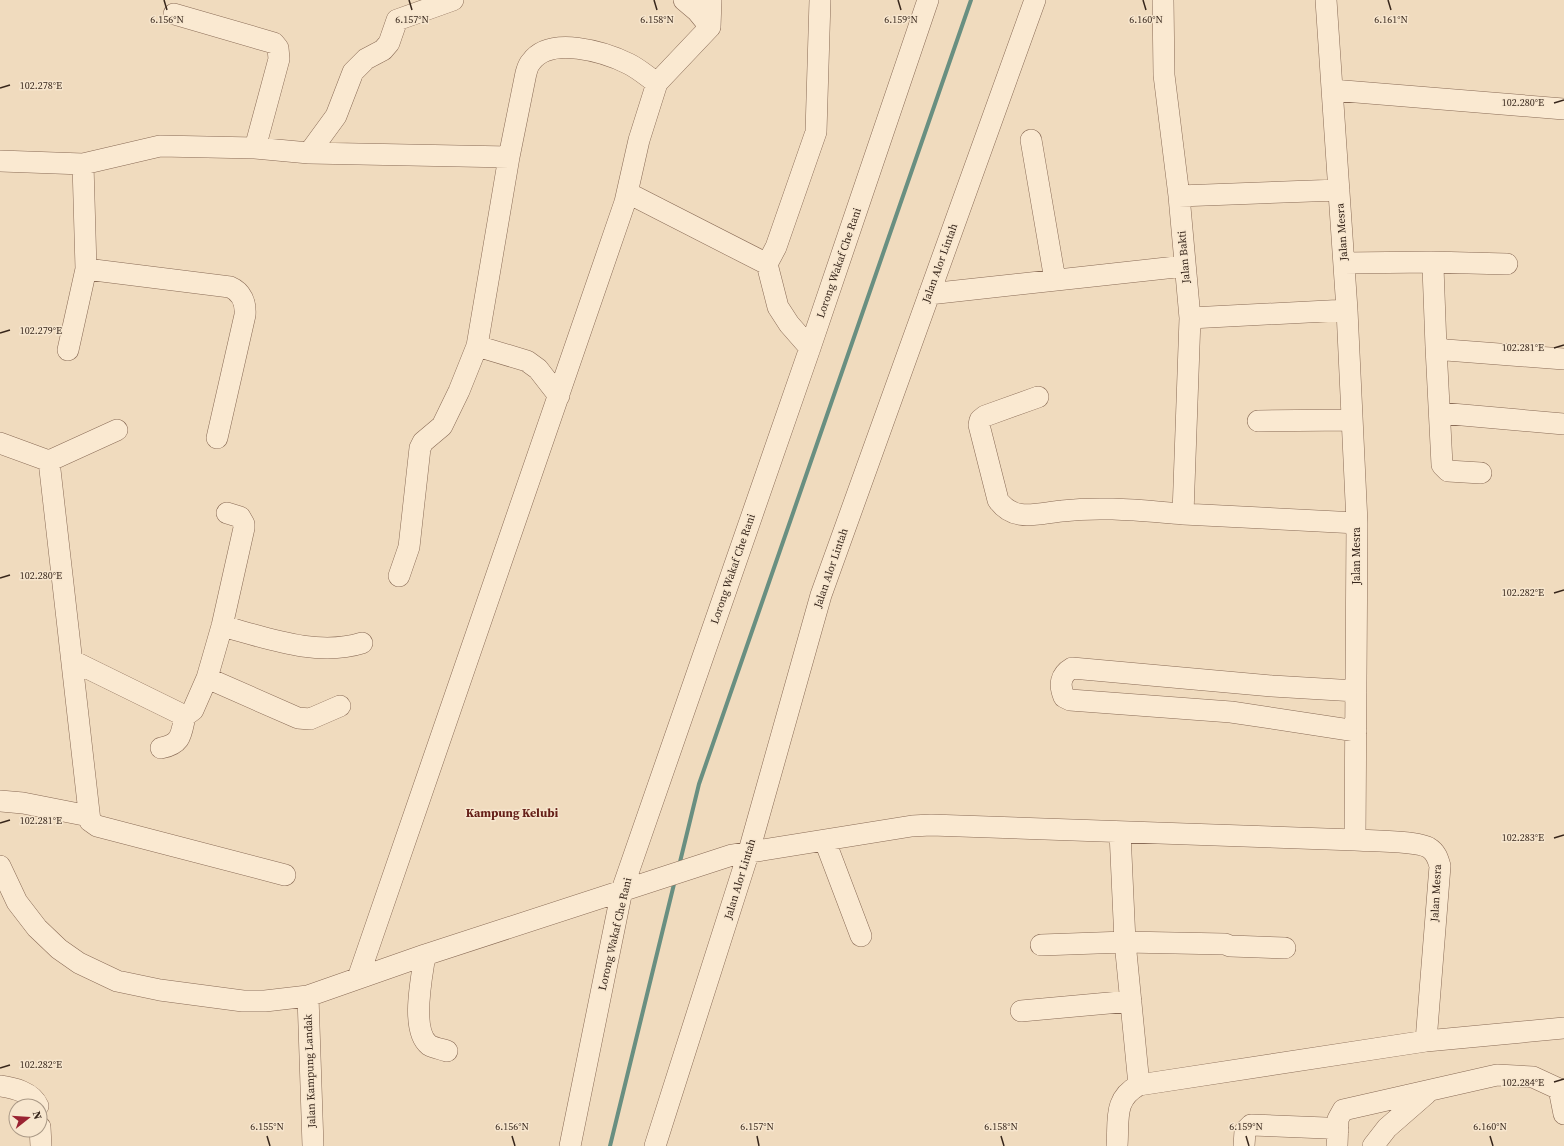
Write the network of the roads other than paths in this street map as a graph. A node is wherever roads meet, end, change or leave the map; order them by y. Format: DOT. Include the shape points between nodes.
graph roads {
  1 [pos="453,0"];
  2 [pos="684,0"];
  3 [pos="711,0"];
  4 [pos="820,0"];
  5 [pos="928,0"];
  6 [pos="1035,0"];
  7 [pos="1163,0"];
  8 [pos="1326,0"];
  9 [pos="174,14"];
  10 [pos="710,27"];
  11 [pos="657,83"];
  12 [pos="1332,90"];
  13 [pos="1564,109"];
  14 [pos="1031,140"];
  15 [pos="255,148"];
  16 [pos="309,153"];
  17 [pos="509,157"];
  18 [pos="0,161"];
  19 [pos="83,164"];
  20 [pos="1339,190"];
  21 [pos="628,193"];
  22 [pos="1179,196"];
  23 [pos="1431,262"];
  24 [pos="1344,263"];
  25 [pos="767,264"];
  26 [pos="1507,264"];
  27 [pos="1185,266"];
  28 [pos="86,269"];
  29 [pos="1054,280"];
  30 [pos="929,294"];
  31 [pos="1347,310"];
  32 [pos="1190,318"];
  33 [pos="477,346"];
  34 [pos="1436,347"];
  35 [pos="810,348"];
  36 [pos="68,350"];
  37 [pos="1564,359"];
  38 [pos="559,396"];
  39 [pos="1038,397"];
  40 [pos="1440,413"];
  41 [pos="1352,420"];
  42 [pos="1258,421"];
  43 [pos="1564,424"];
  44 [pos="117,430"];
  45 [pos="217,438"];
  46 [pos="0,443"];
  47 [pos="49,461"];
  48 [pos="1481,473"];
  49 [pos="227,512"];
  50 [pos="1183,514"];
  51 [pos="1357,523"];
  52 [pos="399,576"];
  53 [pos="222,626"];
  54 [pos="362,643"];
  55 [pos="73,661"];
  56 [pos="208,678"];
  57 [pos="1272,686"];
  58 [pos="1356,691"];
  59 [pos="340,706"];
  60 [pos="185,716"];
  61 [pos="1262,717"];
  62 [pos="1356,731"];
  63 [pos="161,748"];
  64 [pos="0,801"];
  65 [pos="89,816"];
  66 [pos="1120,832"];
  67 [pos="1355,840"];
  68 [pos="825,841"];
  69 [pos="740,853"];
  70 [pos="0,866"];
  71 [pos="285,875"];
  72 [pos="622,890"];
  73 [pos="861,936"];
  74 [pos="1125,942"];
  75 [pos="1041,946"];
  76 [pos="1284,948"];
  77 [pos="425,955"];
  78 [pos="358,978"];
  79 [pos="308,996"];
  80 [pos="1131,1001"];
  81 [pos="1021,1010"];
  82 [pos="1564,1028"];
  83 [pos="1426,1041"];
  84 [pos="447,1051"];
  85 [pos="1139,1085"];
  86 [pos="0,1086"];
  87 [pos="1428,1092"];
  88 [pos="34,1098"];
  89 [pos="1564,1114"];
  90 [pos="1337,1138"];
  91 [pos="313,1146"];
  92 [pos="570,1146"];
  93 [pos="655,1146"];
  94 [pos="1117,1146"];
  95 [pos="1244,1146"];
  96 [pos="1374,1146"];
  1 -- 16 [label="street" via="397,20 389,43 353,72 336,116"];
  2 -- 10 [label="street"];
  3 -- 10 [label="street"];
  4 -- 25 [label="street" via="816,132 776,247"];
  5 -- 35 [label="street, Lorong Wakaf Che Rani"];
  6 -- 30 [label="street, Jalan Alor Lintah"];
  7 -- 22 [label="street, Jalan Bakti" via="1164,75"];
  8 -- 12 [label="street, Jalan Mesra"];
  9 -- 15 [label="street" via="269,40 278,48 279,59"];
  10 -- 11 [label="street"];
  11 -- 17 [label="street" via="628,64 596,52 573,47 556,48 540,54 531,62 526,73"];
  11 -- 21 [label="street" via="639,140"];
  12 -- 13 [label="street"];
  12 -- 20 [label="street, Jalan Mesra"];
  14 -- 29 [label="street"];
  15 -- 16 [label="street"];
  15 -- 19 [label="street" via="160,146"];
  16 -- 17 [label="street"];
  17 -- 33 [label="street"];
  18 -- 19 [label="street"];
  19 -- 28 [label="street"];
  20 -- 22 [label="street"];
  20 -- 24 [label="street, Jalan Mesra"];
  21 -- 25 [label="street"];
  21 -- 38 [label="street"];
  22 -- 27 [label="street, Jalan Bakti"];
  23 -- 24 [label="street"];
  23 -- 26 [label="street"];
  23 -- 34 [label="street"];
  24 -- 31 [label="street, Jalan Mesra"];
  25 -- 35 [label="street" via="778,307"];
  27 -- 29 [label="street"];
  27 -- 32 [label="street, Jalan Bakti"];
  28 -- 36 [label="street"];
  28 -- 45 [label="street" via="230,287 241,296 245,302 245,315"];
  29 -- 30 [label="street"];
  30 -- 69 [label="street, Jalan Alor Lintah" via="820,595"];
  31 -- 32 [label="street"];
  31 -- 41 [label="street, Jalan Mesra"];
  32 -- 50 [label="street, Jalan Bakti"];
  33 -- 38 [label="street" via="527,361 538,369"];
  33 -- 52 [label="street" via="442,426 423,442 420,448 409,547"];
  34 -- 37 [label="street" via="1446,350"];
  34 -- 40 [label="street"];
  35 -- 72 [label="street, Lorong Wakaf Che Rani"];
  38 -- 78 [label="street"];
  39 -- 50 [label="street" via="985,416 979,425 998,500 1004,508 1020,515 1111,508"];
  40 -- 43 [label="street"];
  40 -- 48 [label="street" via="1442,465 1448,471"];
  41 -- 42 [label="street"];
  41 -- 51 [label="street, Jalan Mesra"];
  44 -- 47 [label="street"];
  46 -- 47 [label="street"];
  47 -- 55 [label="street"];
  49 -- 53 [label="street" via="240,517 244,524"];
  50 -- 51 [label="street"];
  51 -- 58 [label="street, Jalan Mesra"];
  53 -- 54 [label="street" via="285,643 308,646 345,648"];
  53 -- 56 [label="street"];
  55 -- 60 [label="street"];
  55 -- 65 [label="street"];
  56 -- 59 [label="street" via="298,718 310,719"];
  56 -- 60 [label="street" via="193,710"];
  57 -- 58 [label="street"];
  57 -- 61 [label="street"];
  57 -- 61 [label="street" via="1072,668 1065,672 1061,679 1060,689 1064,698 1070,700 1231,712"];
  58 -- 62 [label="street, Jalan Mesra"];
  60 -- 63 [label="street" via="177,743"];
  61 -- 62 [label="street"];
  62 -- 67 [label="street, Jalan Mesra"];
  64 -- 65 [label="street" via="23,802"];
  65 -- 71 [label="street" via="97,826"];
  66 -- 67 [label="street"];
  66 -- 68 [label="street" via="930,825"];
  66 -- 74 [label="street"];
  67 -- 83 [label="street, Jalan Mesra" via="1421,845 1432,850 1438,860 1440,866"];
  68 -- 69 [label="street"];
  68 -- 73 [label="street"];
  69 -- 72 [label="street"];
  69 -- 93 [label="street, Jalan Alor Lintah"];
  70 -- 79 [label="street" via="17,902 37,928 59,949 79,963 117,981 160,990 243,1001"];
  72 -- 77 [label="street"];
  72 -- 92 [label="street, Lorong Wakaf Che Rani"];
  74 -- 75 [label="street"];
  74 -- 76 [label="street"];
  74 -- 80 [label="street"];
  77 -- 78 [label="street"];
  77 -- 84 [label="street" via="420,987 420,1032 429,1044"];
  78 -- 79 [label="street"];
  79 -- 91 [label="street, Jalan Kampung Landak"];
  80 -- 81 [label="street"];
  80 -- 85 [label="street"];
  82 -- 83 [label="street"];
  83 -- 85 [label="street"];
  85 -- 94 [label="street" via="1124,1096 1120,1103"];
  86 -- 88 [label="street"];
  87 -- 89 [label="street" via="1497,1075 1533,1077 1558,1089"];
  87 -- 90 [label="street" via="1343,1110 1339,1116"];
  87 -- 96 [label="street" via="1387,1128"];
  90 -- 95 [label="street" via="1326,1128 1251,1126 1245,1131"];
}
